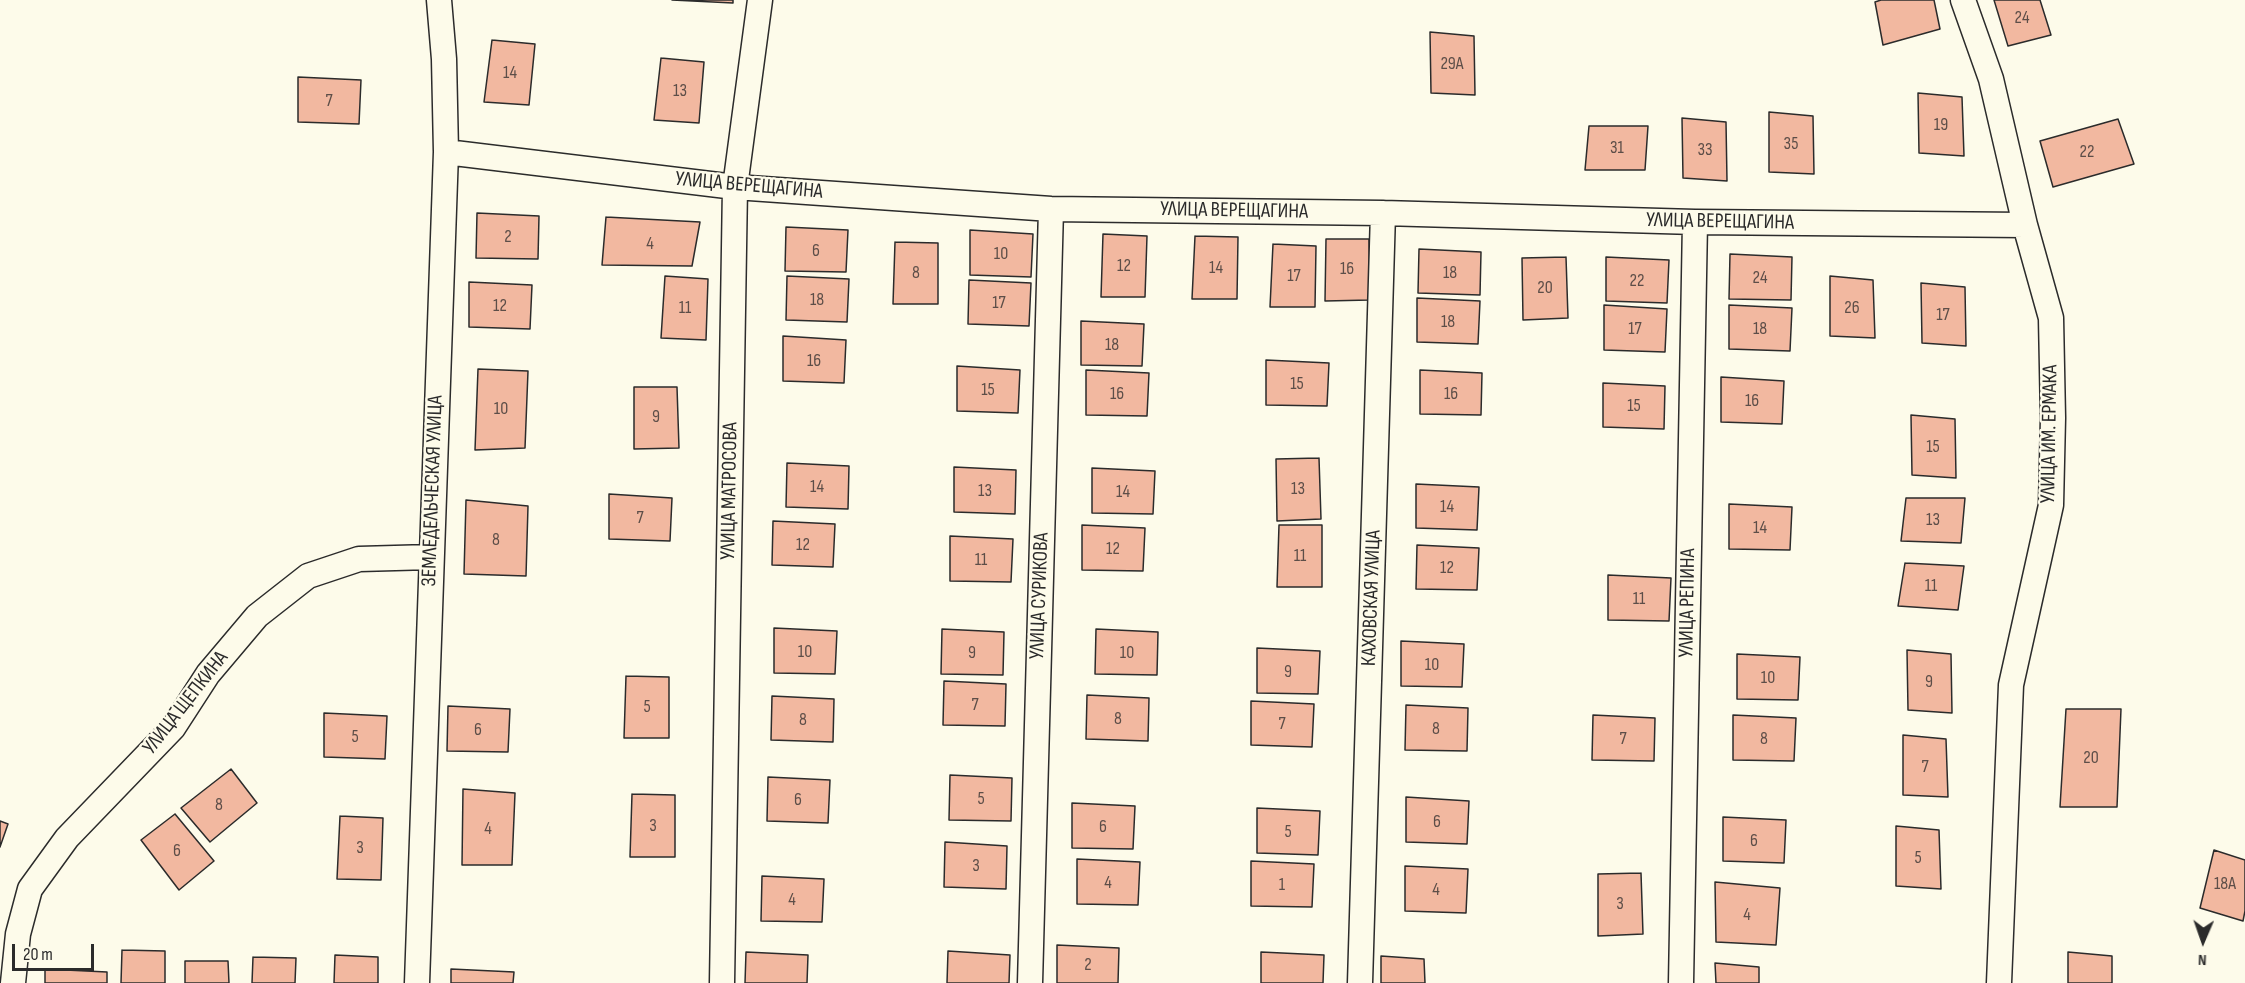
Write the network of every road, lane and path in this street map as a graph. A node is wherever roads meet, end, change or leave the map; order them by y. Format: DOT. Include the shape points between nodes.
graph roads {
  1 [pos="439,0"];
  2 [pos="760,0"];
  3 [pos="1963,0"];
  4 [pos="446,152"];
  5 [pos="735,187"];
  6 [pos="1051,209"];
  7 [pos="1383,213"];
  8 [pos="1695,222"];
  9 [pos="2025,225"];
  10 [pos="431,557"];
  11 [pos="13,983"];
  12 [pos="417,983"];
  13 [pos="722,983"];
  14 [pos="1030,983"];
  15 [pos="1360,983"];
  16 [pos="1681,983"];
  17 [pos="1999,983"];
  1 -- 4 [label="street, ЗЕМЛЕДЕЛЬЧЕСКАЯ УЛИЦА"];
  2 -- 5 [label="street, УЛИЦА МАТРОСОВА"];
  3 -- 9 [label="street, УЛИЦА ИМ. ЕРМАКА" via="1991,79"];
  4 -- 5 [label="street, УЛИЦА ВЕРЕЩАГИНА"];
  4 -- 10 [label="street, ЗЕМЛЕДЕЛЬЧЕСКАЯ УЛИЦА"];
  5 -- 6 [label="street, УЛИЦА ВЕРЕЩАГИНА"];
  5 -- 13 [label="street, УЛИЦА МАТРОСОВА"];
  6 -- 7 [label="street, УЛИЦА ВЕРЕЩАГИНА"];
  6 -- 14 [label="street, УЛИЦА СУРИКОВА"];
  7 -- 8 [label="street, УЛИЦА ВЕРЕЩАГИНА"];
  7 -- 15 [label="street, КАХОВСКАЯ УЛИЦА"];
  8 -- 9 [label="street, УЛИЦА ВЕРЕЩАГИНА"];
  8 -- 16 [label="street, УЛИЦА РЕПИНА"];
  9 -- 17 [label="street, УЛИЦА ИМ. ЕРМАКА" via="2051,318 2051,505 2011,685"];
  10 -- 11 [label="street, УЛИЦА ЩЕПКИНА" via="359,559 308,576 257,616 208,674 173,728 67,838 30,889 18,934"];
  10 -- 12 [label="street, ЗЕМЛЕДЕЛЬЧЕСКАЯ УЛИЦА"];
}
